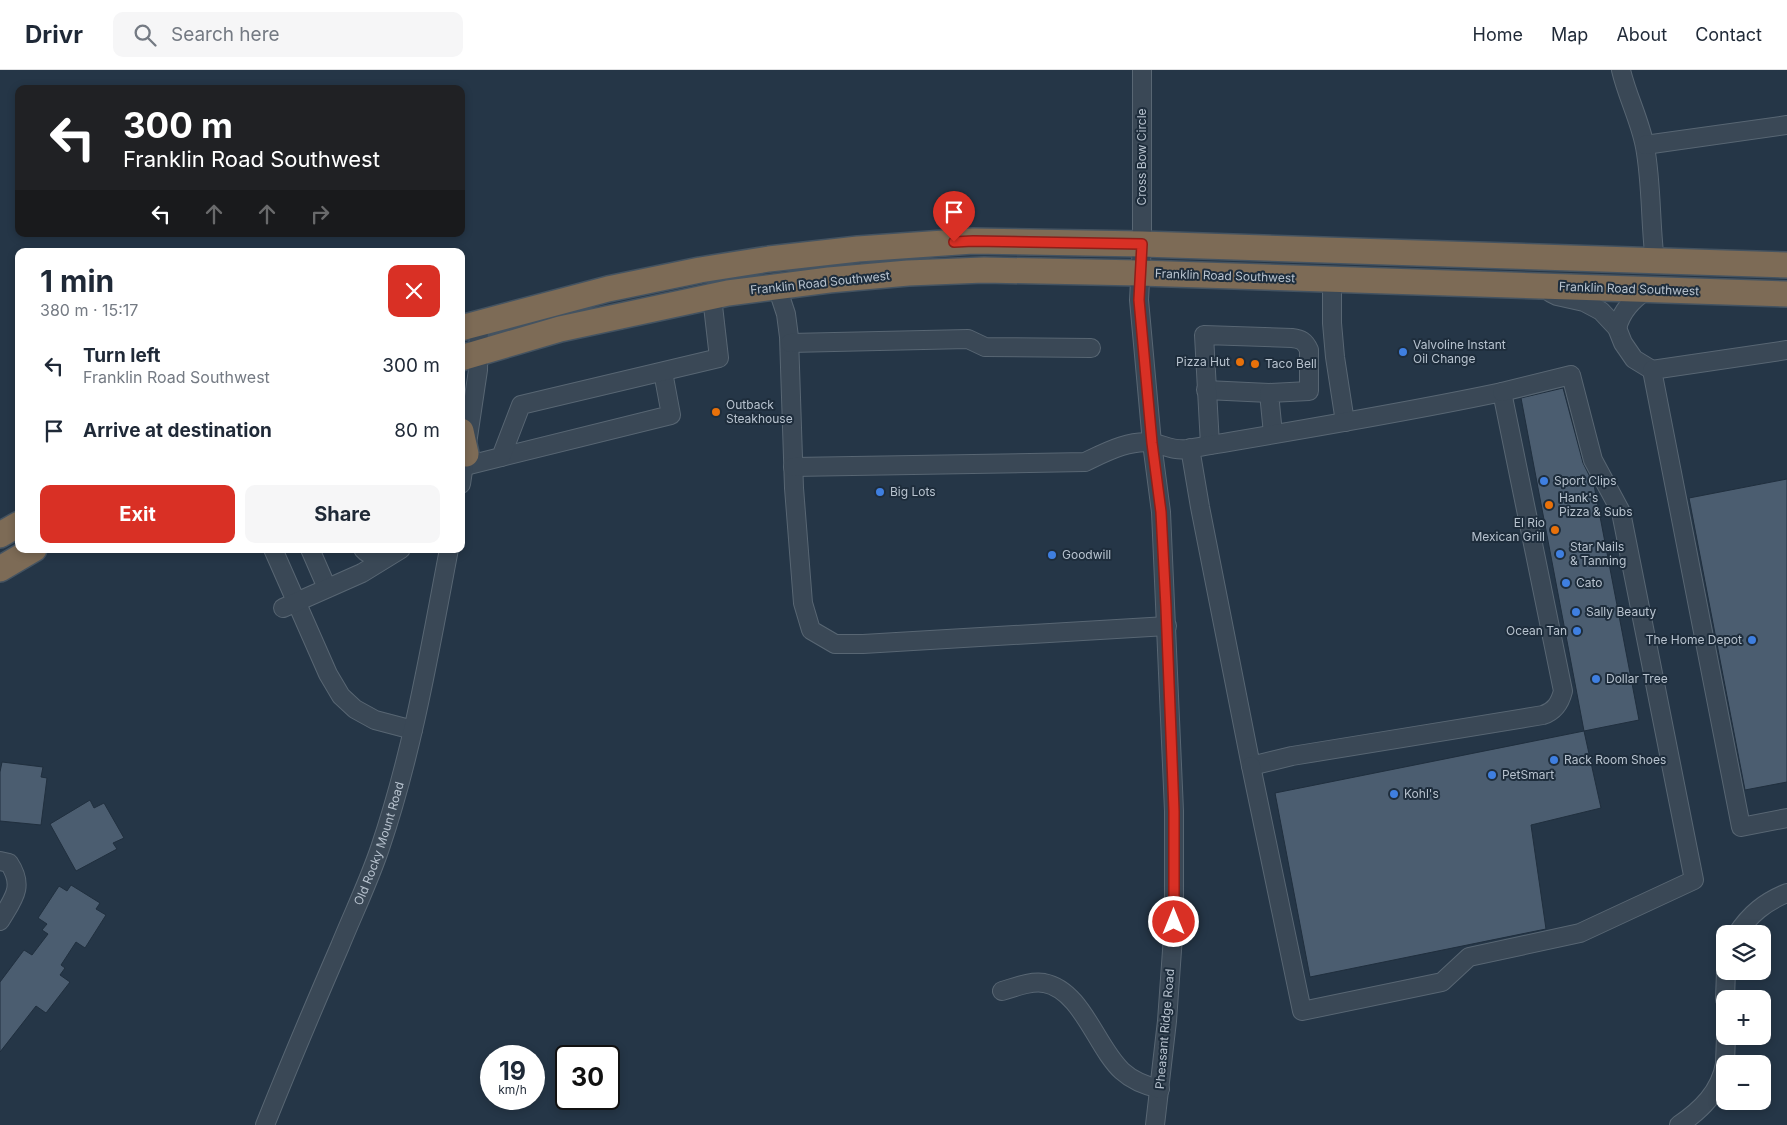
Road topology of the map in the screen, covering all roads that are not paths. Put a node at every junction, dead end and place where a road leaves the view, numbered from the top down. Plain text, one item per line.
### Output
1 (1142, 70) edge
2 (1621, 70) edge
3 (1787, 125) edge
4 (1645, 146) junction
5 (1142, 244) junction
6 (1655, 262) junction
7 (1787, 266) edge
8 (1140, 273) junction
9 (1332, 280) junction
10 (1538, 286) junction
11 (777, 287) junction
12 (1647, 289) junction
13 (1787, 294) edge
14 (712, 297) junction
15 (470, 325) edge
16 (1617, 328) junction
17 (790, 343) junction
18 (1091, 348) dead end
19 (1787, 350) edge
20 (470, 355) edge
21 (1652, 370) junction
22 (663, 372) junction
23 (1206, 390) junction
24 (1502, 392) junction
25 (1269, 393) junction
26 (1345, 422) junction
27 (465, 434) edge
28 (1273, 434) junction
29 (1152, 443) junction
30 (1210, 445) junction
31 (1190, 448) junction
32 (465, 450) edge
33 (501, 458) junction
34 (793, 467) junction
35 (15, 526) edge
36 (0, 534) edge
37 (27, 553) edge
38 (274, 553) edge
39 (312, 553) edge
40 (354, 553) edge
41 (394, 553) edge
42 (448, 553) edge
43 (0, 569) edge
44 (362, 573) junction
45 (327, 588) junction
46 (290, 605) junction
47 (1167, 626) junction
48 (413, 730) junction
49 (1251, 766) junction
50 (1787, 818) edge
51 (0, 861) edge
52 (1787, 893) edge
53 (0, 921) edge
54 (1743, 925) edge
55 (1002, 991) dead end
56 (1160, 1089) junction
57 (1716, 1090) edge
58 (265, 1125) edge
59 (1155, 1125) edge
60 (1679, 1125) edge

1 - 5 street, Cross Bow Circle
2 - 4 street
3 - 4 street
4 - 6 street
5 - 6 highway
5 - 8 street, Pheasant Ridge Road
5 - 15 highway
6 - 7 highway
8 - 9 highway, Franklin Road Southwest
8 - 11 highway, Franklin Road Southwest
8 - 29 street, Pheasant Ridge Road
9 - 10 highway, Franklin Road Southwest
9 - 26 street
10 - 12 highway, Franklin Road Southwest
10 - 16 street
11 - 14 highway, Franklin Road Southwest
11 - 17 street
12 - 13 highway, Franklin Road Southwest
12 - 16 street
14 - 20 highway, Franklin Road Southwest
14 - 22 street
15 - 20 street
16 - 21 street
17 - 18 street
17 - 34 street
19 - 21 street
20 - 27 street
21 - 50 street
22 - 33 street
22 - 33 street
23 - 25 street
23 - 25 street
23 - 30 street
24 - 26 street
24 - 49 street
24 - 49 street
25 - 28 street
26 - 28 street
28 - 30 street
29 - 31 street
29 - 34 street
29 - 47 street, Pheasant Ridge Road
30 - 31 street
31 - 49 street
32 - 33 street
34 - 47 street
35 - 36 highway
37 - 43 highway
38 - 46 street
39 - 45 street
40 - 44 street
41 - 44 street
42 - 48 street, Old Rocky Mount Road
44 - 45 street
45 - 46 street
46 - 48 street
47 - 56 street, Pheasant Ridge Road
48 - 58 street, Old Rocky Mount Road
51 - 53 street
52 - 54 street
55 - 56 street
56 - 59 street, Pheasant Ridge Road
57 - 60 street

